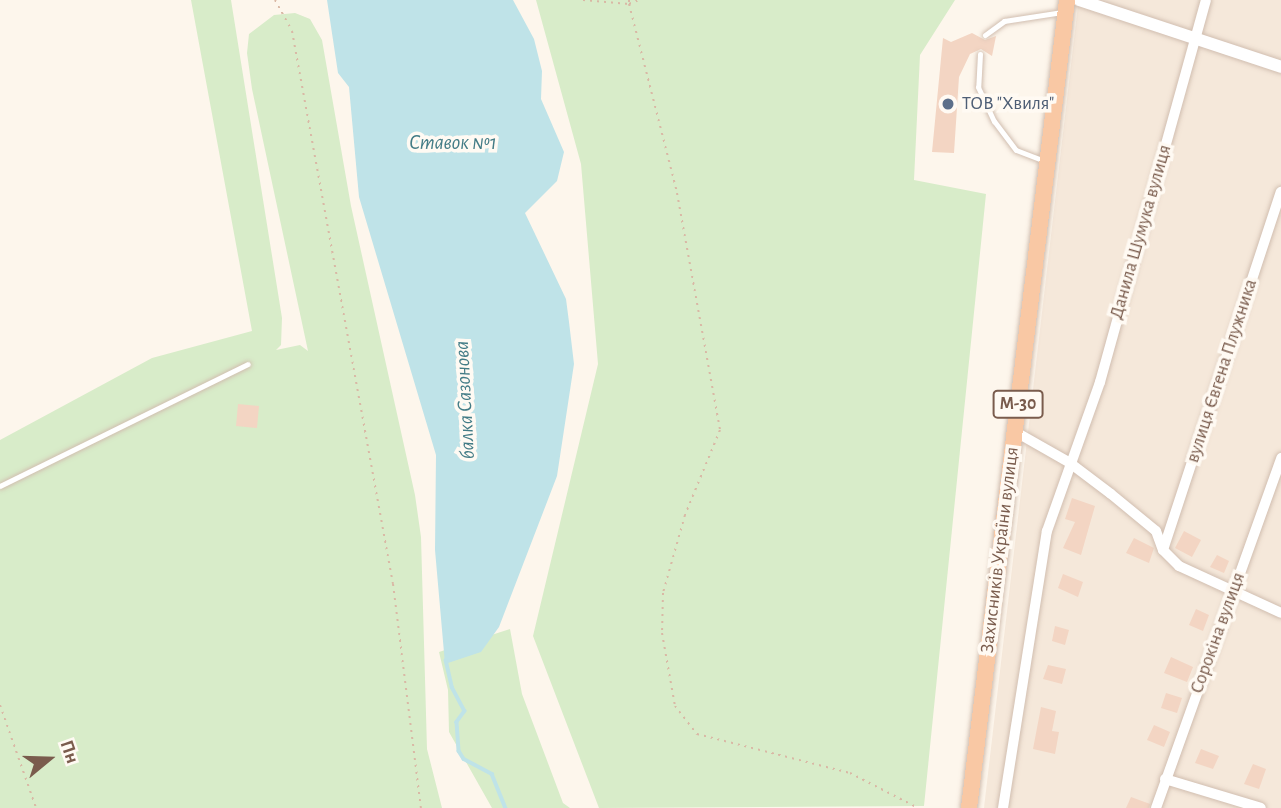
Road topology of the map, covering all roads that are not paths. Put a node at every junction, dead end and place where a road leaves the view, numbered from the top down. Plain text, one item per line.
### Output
1 (1079, 0) edge
2 (1206, 0) edge
3 (1066, 6) edge
4 (985, 35) dead end
5 (1197, 39) junction
6 (980, 54) dead end
7 (1281, 67) edge
8 (1047, 161) junction
9 (1281, 192) edge
10 (248, 364) dead end
11 (1014, 431) junction
12 (1281, 458) edge
13 (1070, 463) junction
14 (0, 486) edge
15 (1163, 550) junction
16 (1233, 592) junction
17 (1281, 612) edge
18 (1166, 779) junction
19 (969, 808) edge
20 (1003, 808) edge
21 (1156, 808) edge
22 (1261, 808) edge

1 - 5 street
2 - 5 street, Данила Шумука вулиця
3 - 4 lane
3 - 8 highway, Захисників України вулиця / М-30
5 - 7 street
5 - 13 street, Данила Шумука вулиця
6 - 8 lane
8 - 11 highway, Захисників України вулиця / М-30
9 - 15 street, вулиця Євгена Плужника
10 - 14 lane
11 - 13 street
11 - 19 highway, Захисників України вулиця / М-30
12 - 16 street, Сорокіна вулиця
13 - 15 street
13 - 20 street, Данила Шумука вулиця
15 - 16 street
16 - 17 street
16 - 18 street, Сорокіна вулиця
18 - 21 street, Сорокіна вулиця
18 - 22 street

